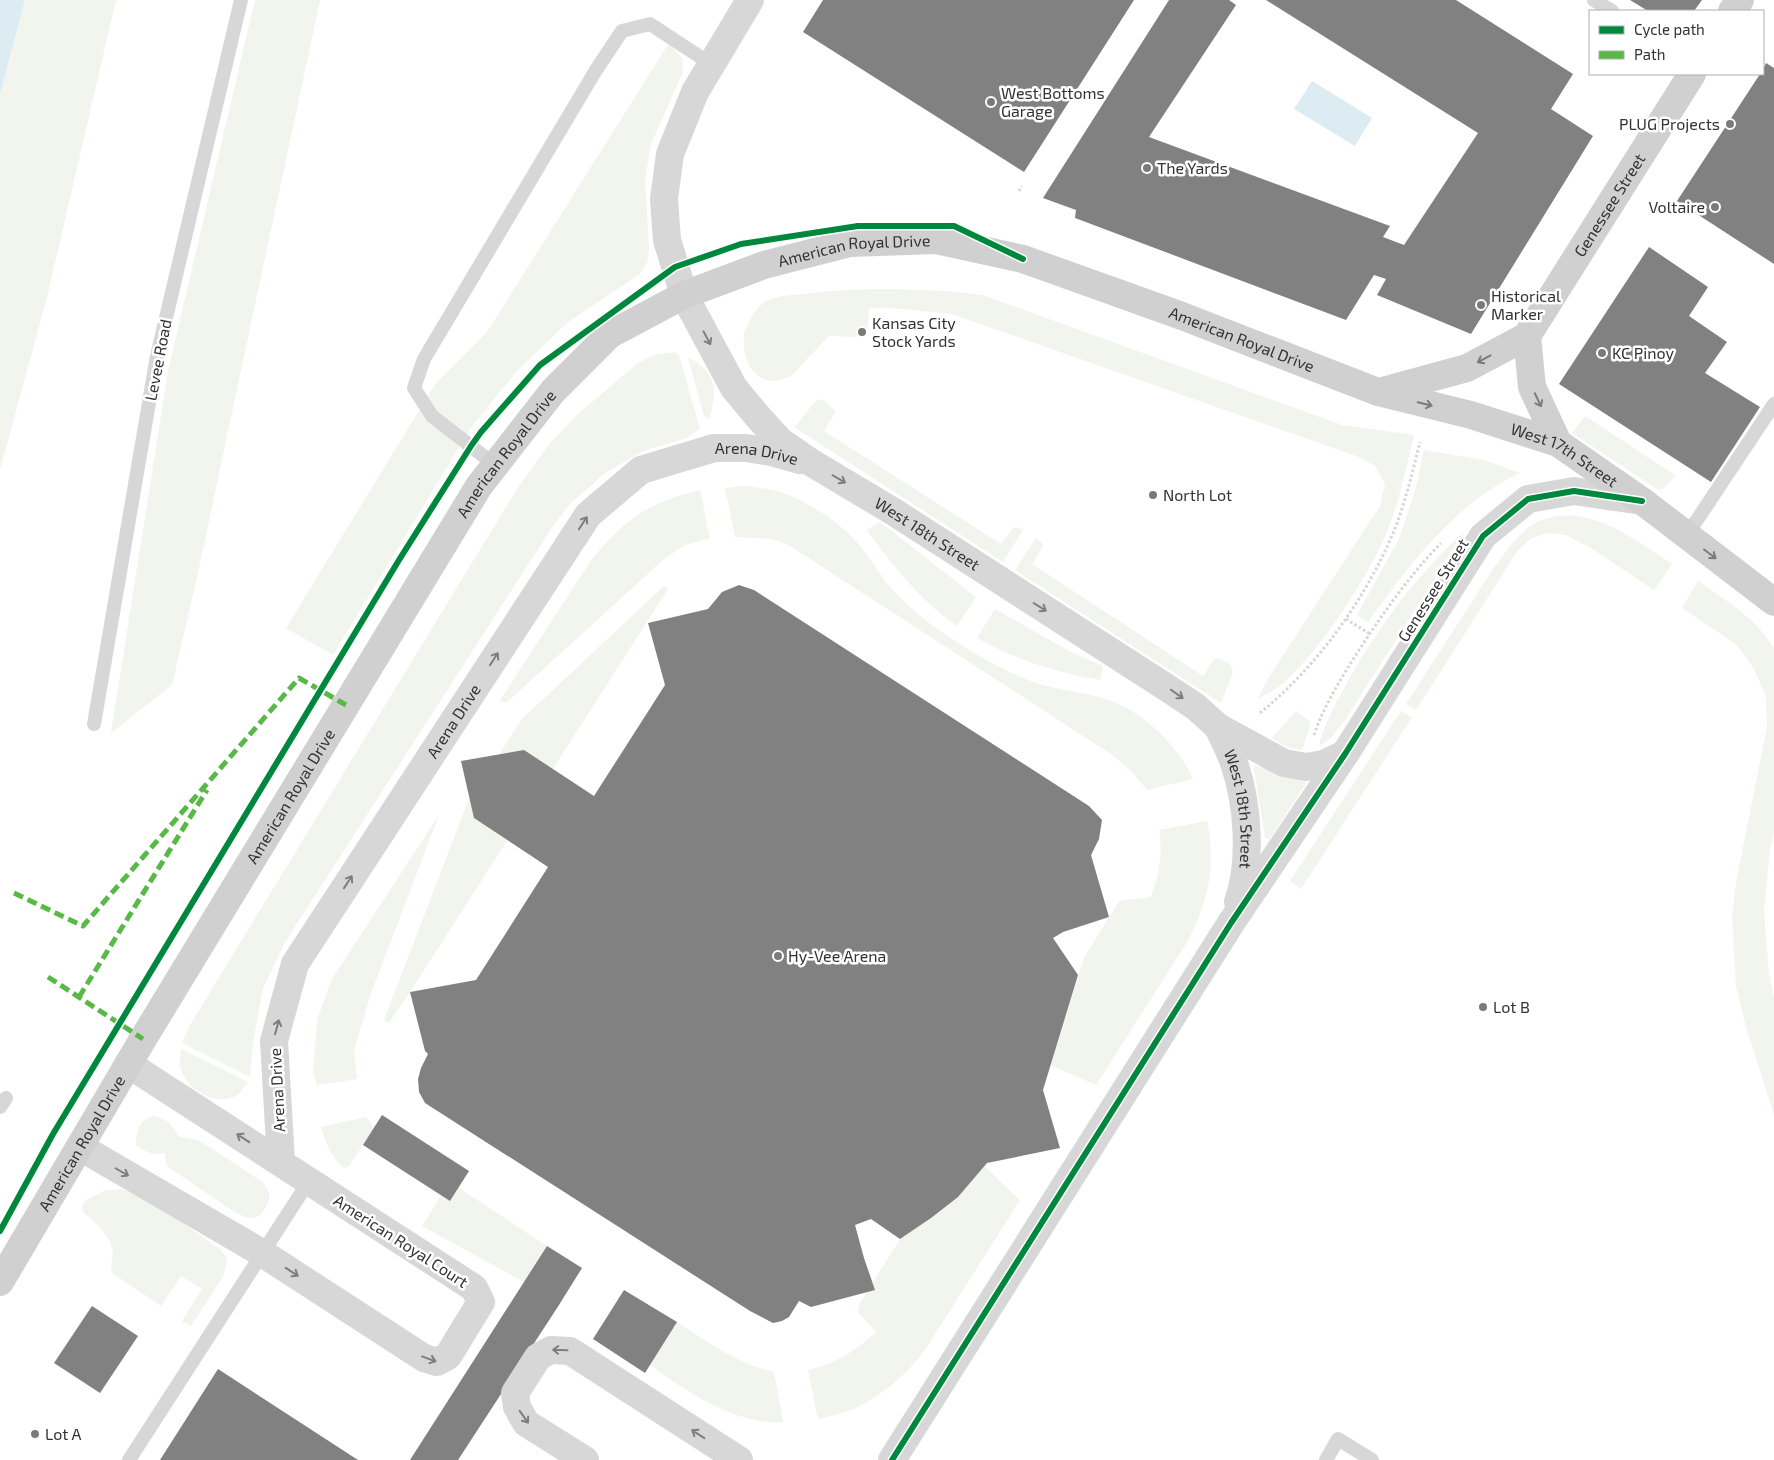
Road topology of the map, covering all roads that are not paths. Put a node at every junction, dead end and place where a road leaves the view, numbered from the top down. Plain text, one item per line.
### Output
1 (241, 0) edge
2 (750, 0) edge
3 (1594, 0) edge
4 (1610, 10) edge
5 (711, 64) junction
6 (1691, 75) edge
7 (684, 295) junction
8 (1527, 336) junction
9 (1378, 392) junction
10 (1774, 404) edge
11 (1558, 443) junction
12 (812, 463) junction
13 (495, 465) junction
14 (1642, 501) junction
15 (1687, 536) junction
16 (1774, 602) edge
17 (94, 724) dead end
18 (1218, 727) junction
19 (1345, 754) junction
20 (1231, 923) junction
21 (128, 1064) junction
22 (80, 1147) junction
23 (281, 1162) junction
24 (309, 1181) junction
25 (262, 1253) junction
26 (0, 1282) edge
27 (1329, 1459) edge
28 (130, 1460) edge
29 (585, 1460) edge
30 (739, 1460) edge
31 (892, 1460) edge
32 (1372, 1460) edge

1 - 17 lane, Levee Road
2 - 5 street, West 18th Street
3 - 4 lane
5 - 7 street, West 18th Street
5 - 13 lane
6 - 8 main road, Genessee Street
7 - 9 main road, American Royal Drive
7 -> 12 street, West 18th Street
7 - 13 main road, American Royal Drive
8 -> 9 main road
8 -> 11 main road
9 -> 11 main road, West 17th Street
10 - 15 lane
11 - 14 main road, West 17th Street
12 -> 18 street, West 18th Street
23 -> 12 street, Arena Drive
13 - 21 main road, American Royal Drive
14 - 15 main road, West 17th Street
14 - 19 street, Genessee Street
15 -> 16 main road, West 17th Street
18 - 19 street, West 18th Street
18 - 20 street, West 18th Street
19 - 20 street, Genessee Street
20 - 31 street
21 - 22 main road, American Royal Drive
23 -> 21 street, American Royal Court
22 -> 25 street, American Royal Court
22 - 26 main road, American Royal Drive
23 - 24 street, American Royal Court
24 - 25 lane
25 -> 24 street, American Royal Court
25 - 28 lane
27 - 32 lane
30 -> 29 street

